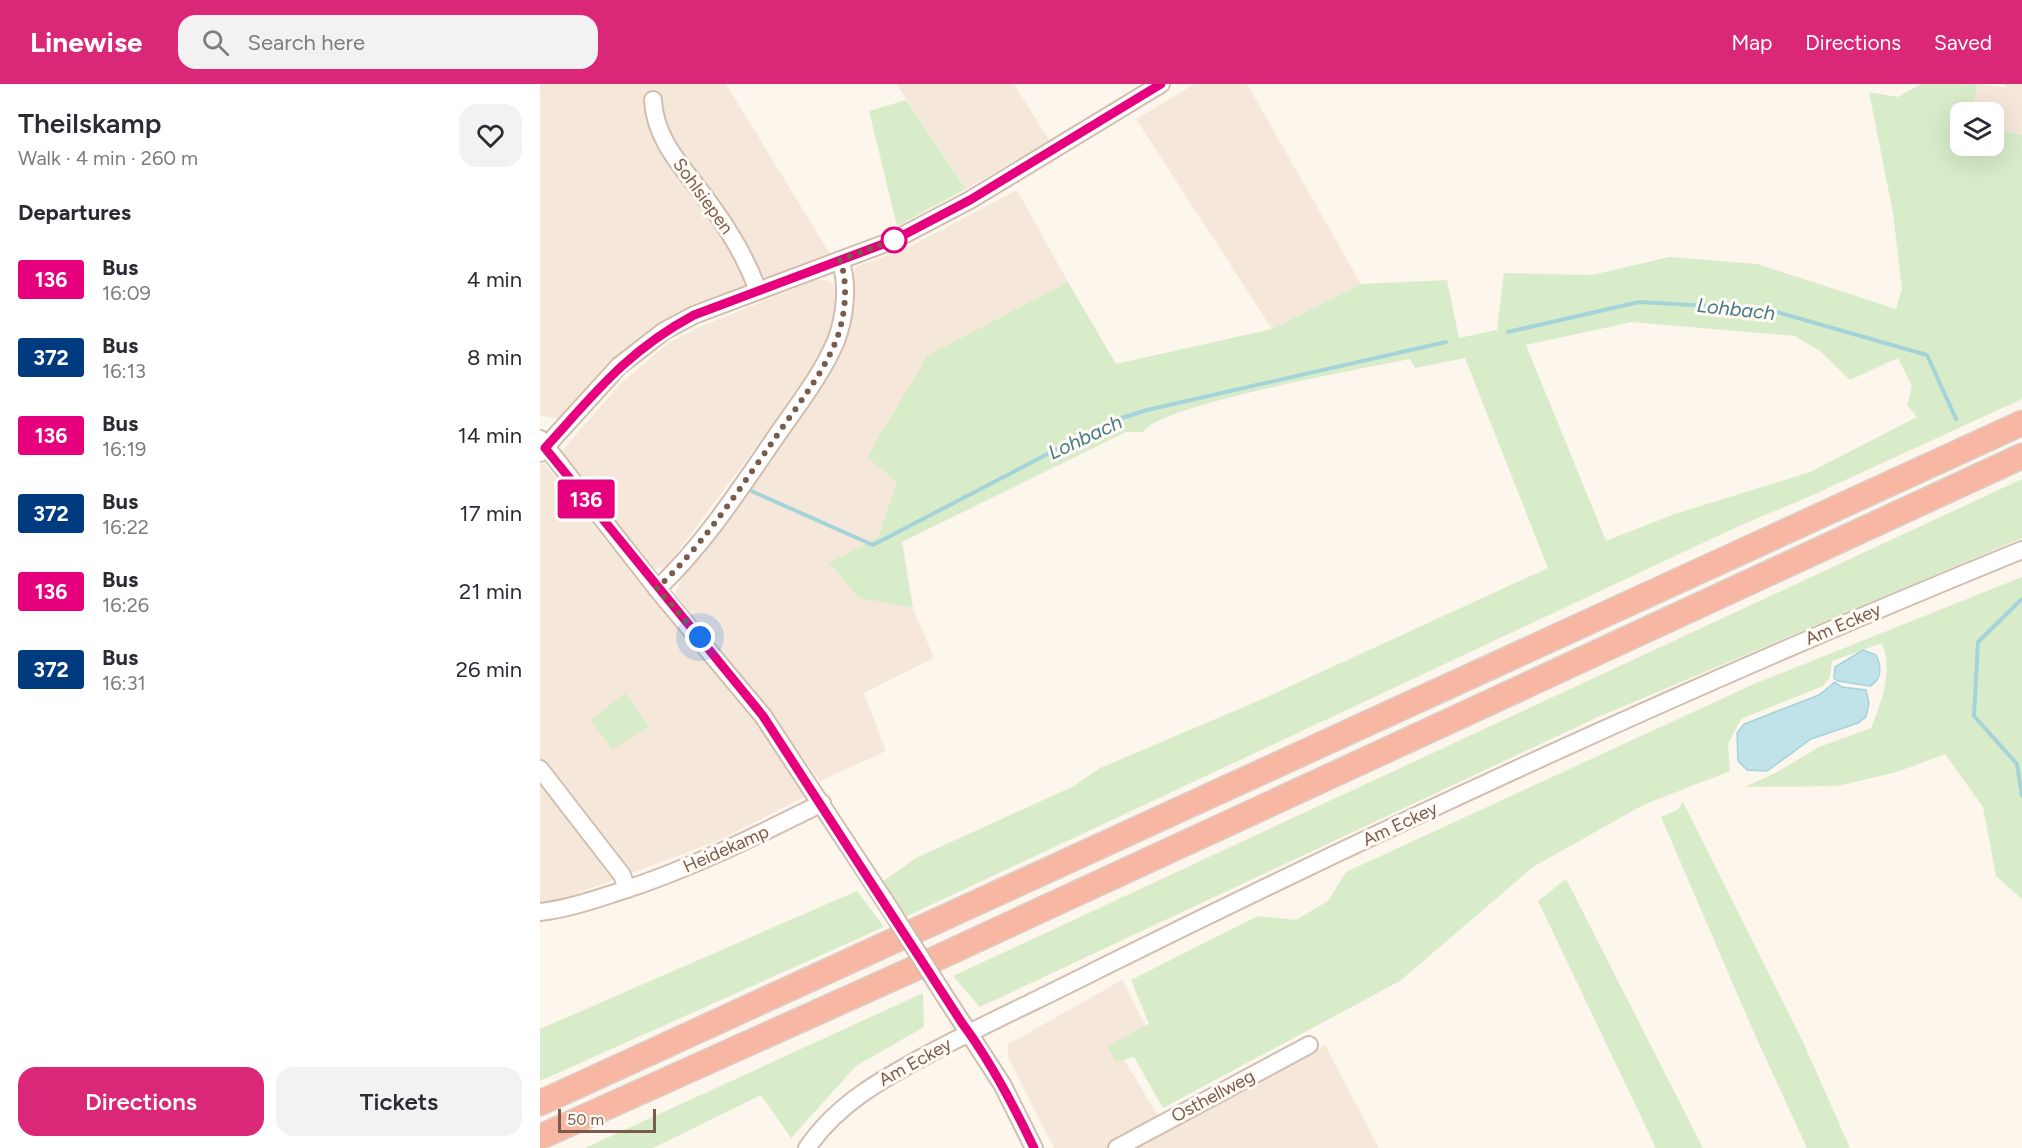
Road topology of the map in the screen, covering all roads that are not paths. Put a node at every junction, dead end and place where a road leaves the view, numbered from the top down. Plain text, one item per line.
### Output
1 (1161, 84) edge
2 (653, 100) dead end
3 (840, 260) junction
4 (758, 291) junction
5 (2022, 423) edge
6 (542, 446) edge
7 (2022, 456) edge
8 (2022, 550) edge
9 (657, 588) junction
10 (540, 769) edge
11 (822, 803) junction
12 (627, 889) junction
13 (540, 912) edge
14 (969, 1033) junction
15 (1309, 1045) dead end
16 (633, 1096) junction
17 (540, 1103) edge
18 (540, 1137) edge
19 (556, 1148) edge
20 (807, 1148) edge
21 (1034, 1148) edge
22 (1117, 1148) edge

1 - 3 street
2 - 4 street, Sohlsiepen
3 - 4 street
3 - 9 street
4 - 6 street
5 - 17 highway
6 - 9 street
7 - 16 highway
8 - 14 street, Am Eckey
9 - 11 street
10 - 12 street
11 - 12 street, Heidekamp
11 - 14 street, bridge
12 - 13 street, Heidekamp
14 - 20 street, Am Eckey
14 - 21 street
15 - 22 street, Osthellweg
16 - 18 highway
16 - 19 highway

